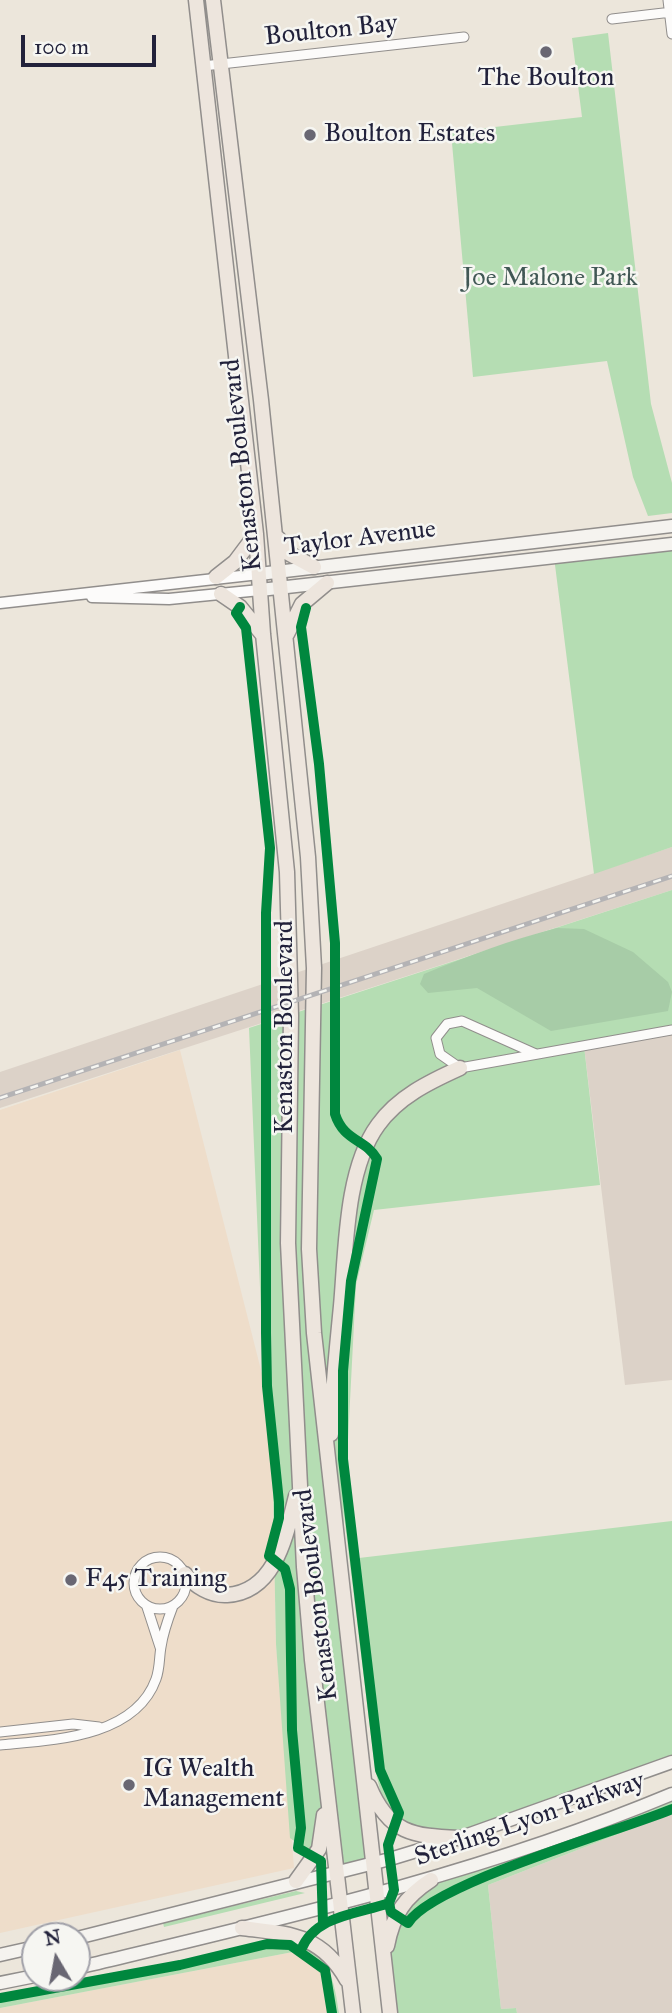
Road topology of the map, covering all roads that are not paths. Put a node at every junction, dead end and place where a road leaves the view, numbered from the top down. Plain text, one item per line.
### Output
1 (196, 0) edge
2 (214, 0) edge
3 (668, 0) edge
4 (671, 12) edge
5 (612, 19) dead end
6 (672, 34) edge
7 (464, 37) dead end
8 (221, 64) junction
9 (203, 66) junction
10 (672, 526) edge
11 (276, 533) junction
12 (256, 534) junction
13 (672, 544) edge
14 (314, 567) junction
15 (279, 572) junction
16 (259, 574) junction
17 (216, 577) junction
18 (327, 583) junction
19 (281, 588) junction
20 (260, 590) junction
21 (221, 594) junction
22 (52, 596) junction
23 (0, 603) edge
24 (263, 634) junction
25 (286, 635) junction
26 (672, 1030) edge
27 (536, 1054) junction
28 (460, 1068) junction
29 (300, 1481) junction
30 (330, 1494) junction
31 (185, 1574) junction
32 (173, 1605) junction
33 (147, 1607) junction
34 (160, 1649) junction
35 (101, 1728) junction
36 (0, 1732) edge
37 (0, 1745) edge
38 (672, 1762) edge
39 (364, 1774) junction
40 (328, 1793) junction
41 (672, 1794) edge
42 (459, 1838) junction
43 (374, 1864) junction
44 (336, 1873) junction
45 (296, 1881) junction
46 (431, 1881) junction
47 (377, 1894) junction
48 (340, 1904) junction
49 (242, 1928) junction
50 (91, 1934) edge
51 (21, 1950) edge
52 (0, 1955) edge
53 (384, 1957) junction
54 (91, 1965) edge
55 (21, 1979) edge
56 (0, 1983) edge
57 (349, 1983) junction
58 (353, 2013) edge
59 (390, 2013) edge

1 - 9 main road, Kenaston Boulevard
2 - 8 main road, Kenaston Boulevard
3 - 4 street
4 - 5 street
4 - 6 street
7 - 8 street, Boulton Bay
8 - 9 street, Boulton Bay
8 - 11 main road, Kenaston Boulevard
9 - 12 main road, Kenaston Boulevard
10 - 14 main road, Taylor Avenue
11 - 14 main road
11 - 15 main road, Kenaston Boulevard
12 - 16 main road, Kenaston Boulevard
12 - 17 main road
13 - 18 main road, Taylor Avenue
14 - 15 main road, Taylor Avenue
15 - 16 main road, Taylor Avenue
15 - 19 main road, Kenaston Boulevard
16 - 17 street, Taylor Avenue
16 - 20 main road, Kenaston Boulevard
17 - 22 street, Taylor Avenue
18 - 19 main road, Taylor Avenue
18 - 25 main road
19 - 20 main road, Taylor Avenue
19 - 25 main road, Kenaston Boulevard
20 - 21 street, Taylor Avenue
20 - 24 main road, Kenaston Boulevard
21 - 22 street, Taylor Avenue
21 - 24 main road
22 - 23 street, Taylor Avenue
24 - 29 main road, Kenaston Boulevard
25 - 30 main road, Kenaston Boulevard
26 - 27 street
27 - 28 street
27 - 28 street
28 - 30 main road
29 - 31 main road
29 - 40 main road, Kenaston Boulevard
30 - 39 main road, Kenaston Boulevard
31 - 32 street
31 - 33 street
32 - 33 street
32 - 34 street
33 - 34 street
34 - 35 street
35 - 36 street
35 - 37 street
38 - 42 main road, Sterling Lyon Parkway
39 - 42 main road
39 - 43 main road, Kenaston Boulevard
40 - 44 main road, Kenaston Boulevard
40 - 45 main road
41 - 46 main road, Sterling Lyon Parkway
42 - 43 main road, Sterling Lyon Parkway
43 - 44 main road, Sterling Lyon Parkway
43 - 47 main road, Kenaston Boulevard
44 - 45 main road, Sterling Lyon Parkway
44 - 48 main road, Kenaston Boulevard
45 - 50 main road, Sterling Lyon Parkway
46 - 47 main road, Sterling Lyon Parkway
46 - 53 main road
47 - 48 main road, Sterling Lyon Parkway
47 - 53 main road, Kenaston Boulevard
48 - 49 main road, Sterling Lyon Parkway
48 - 57 main road, Kenaston Boulevard
49 - 54 main road, Sterling Lyon Parkway
49 - 57 main road
51 - 52 main road
53 - 59 main road, Kenaston Boulevard
55 - 56 main road
57 - 58 main road, Kenaston Boulevard

